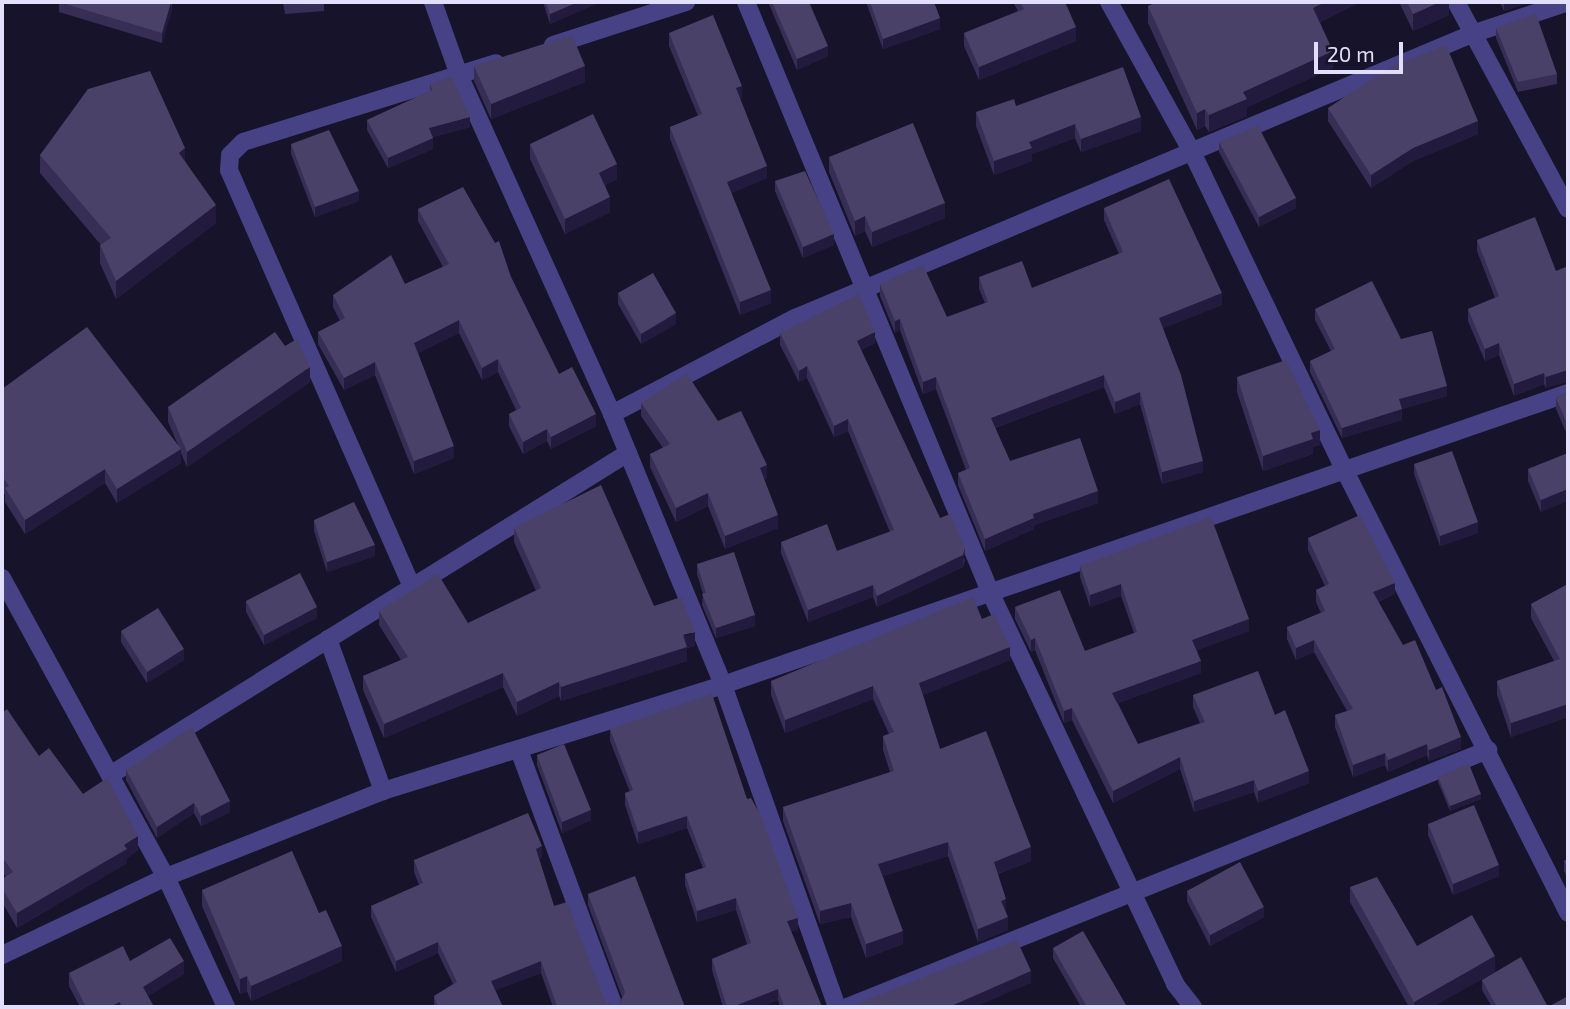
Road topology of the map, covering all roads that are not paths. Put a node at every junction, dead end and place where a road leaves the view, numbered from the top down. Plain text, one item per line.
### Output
1 (433, 2) edge
2 (686, 2) edge
3 (746, 2) edge
4 (1109, 2) edge
5 (1457, 2) edge
6 (1568, 2) edge
7 (1472, 34) junction
8 (535, 51) edge
9 (509, 59) edge
10 (459, 75) junction
11 (1192, 152) junction
12 (1568, 209) edge
13 (866, 288) junction
14 (1568, 393) edge
15 (612, 414) junction
16 (628, 453) junction
17 (1343, 469) junction
18 (2, 578) edge
19 (412, 587) junction
20 (991, 594) junction
21 (328, 639) junction
22 (723, 685) junction
23 (519, 750) junction
24 (1488, 750) junction
25 (110, 775) junction
26 (383, 790) junction
27 (166, 877) junction
28 (1131, 893) junction
29 (1568, 913) edge
30 (2, 956) edge
31 (226, 1007) edge
32 (614, 1007) edge
33 (837, 1007) edge
34 (848, 1007) edge
35 (1193, 1007) edge

1 - 10 street
2 - 8 street
3 - 13 street
4 - 11 street
5 - 7 street
6 - 7 street
7 - 11 street
7 - 12 street
9 - 10 street
10 - 15 street
10 - 19 street
11 - 13 street
11 - 17 street
13 - 15 street
13 - 20 street
14 - 17 street
15 - 16 street
16 - 19 street
16 - 22 street
17 - 20 street
17 - 24 street
18 - 25 street
19 - 21 street
20 - 22 street
20 - 28 street
21 - 25 street
21 - 26 street
22 - 23 street
22 - 33 street
23 - 26 street
23 - 32 street
24 - 28 street
24 - 29 street
25 - 27 street
26 - 27 street
27 - 30 street
27 - 31 street
28 - 34 street
28 - 35 street

